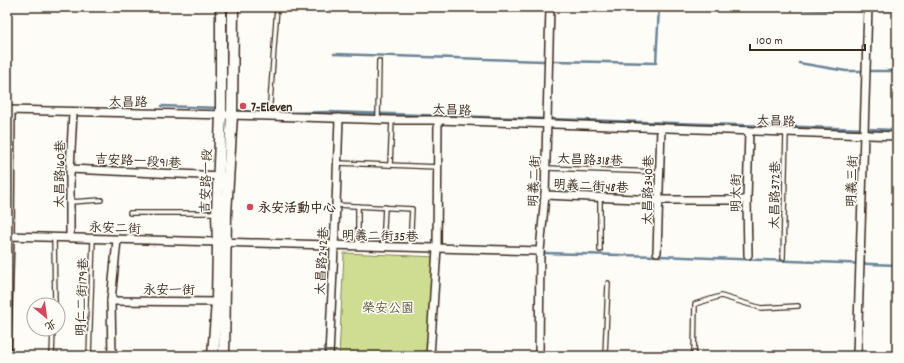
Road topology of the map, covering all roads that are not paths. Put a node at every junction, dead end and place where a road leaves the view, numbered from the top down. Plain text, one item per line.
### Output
1 (221, 7) edge
2 (233, 7) edge
3 (277, 7) edge
4 (550, 7) edge
5 (868, 7) edge
6 (380, 61) dead end
7 (9, 110) edge
8 (73, 112) junction
9 (221, 115) junction
10 (232, 115) junction
11 (269, 116) junction
12 (339, 118) junction
13 (378, 119) junction
14 (392, 120) junction
15 (438, 120) junction
16 (548, 124) junction
17 (661, 128) junction
18 (748, 131) junction
19 (786, 133) junction
20 (865, 135) junction
21 (897, 136) edge
22 (338, 163) junction
23 (390, 165) junction
24 (438, 167) junction
25 (546, 168) junction
26 (70, 169) junction
27 (659, 172) junction
28 (223, 176) junction
29 (545, 194) junction
30 (600, 197) junction
31 (101, 200) dead end
32 (659, 200) junction
33 (747, 200) junction
34 (70, 202) junction
35 (336, 205) junction
36 (358, 206) junction
37 (385, 207) junction
38 (130, 213) dead end
39 (222, 214) junction
40 (8, 236) edge
41 (54, 237) junction
42 (70, 238) junction
43 (93, 239) junction
44 (117, 240) junction
45 (221, 242) junction
46 (334, 246) junction
47 (358, 247) junction
48 (383, 248) junction
49 (410, 248) junction
50 (437, 248) junction
51 (600, 250) dead end
52 (540, 251) junction
53 (657, 252) dead end
54 (748, 255) dead end
55 (783, 258) dead end
56 (608, 283) dead end
57 (55, 297) edge
58 (111, 301) junction
59 (221, 302) junction
60 (798, 306) dead end
61 (53, 337) edge
62 (7, 347) edge
63 (52, 356) edge
64 (89, 356) edge
65 (112, 356) edge
66 (213, 356) edge
67 (224, 356) edge
68 (329, 356) edge
69 (430, 356) edge
70 (539, 356) edge
71 (605, 356) edge
72 (694, 356) edge
73 (857, 356) edge

1 - 9 street, 吉安路一段
2 - 10 street, 吉安路一段
3 - 11 lane
4 - 16 street, 明義二街
5 - 20 street, 明義三街
6 - 13 lane
7 - 8 street, 太昌路
7 - 40 street
8 - 9 street, 太昌路
8 - 26 street, 太昌路160巷
9 - 10 street, 太昌路
9 - 28 street, 吉安路一段
10 - 11 street, 太昌路
10 - 28 street, 吉安路一段
11 - 12 street, 太昌路
12 - 13 street, 太昌路
12 - 22 street, 太昌路242巷
13 - 14 street, 太昌路
14 - 15 street, 太昌路
14 - 23 lane
15 - 16 street, 太昌路
15 - 24 street
16 - 17 street, 太昌路
16 - 25 street, 明義二街
17 - 18 street, 太昌路
17 - 27 street, 太昌路340巷
18 - 19 street, 太昌路
18 - 33 street, 明太街
19 - 20 street, 太昌路
19 - 55 lane, 太昌路372巷
20 - 21 street, 太昌路
20 - 73 street, 明義三街
22 - 23 lane
22 - 35 street, 太昌路242巷
23 - 24 lane
24 - 50 street
25 - 27 lane, 太昌路318巷
25 - 29 street, 明義二街
26 - 28 street, 吉安路一段91巷
26 - 34 street, 太昌路160巷
27 - 32 street, 太昌路340巷
28 - 39 street, 吉安路一段
29 - 30 street, 明義二街48巷
29 - 52 street, 明義二街
30 - 32 street, 明義二街48巷
30 - 51 lane
31 - 34 lane
32 - 33 street, 明義二街48巷
32 - 53 street, 太昌路340巷
33 - 54 street, 明太街
34 - 42 street, 太昌路160巷
35 - 36 lane
35 - 46 street, 太昌路242巷
36 - 37 lane
36 - 47 lane
37 - 48 lane
37 - 49 lane
38 - 39 lane
39 - 45 street, 吉安路一段
40 - 41 street, 永安二街
40 - 62 street
41 - 42 street, 永安二街
41 - 57 lane
42 - 43 street, 永安二街
43 - 44 street, 永安二街
43 - 64 lane, 明仁二街179巷
44 - 45 street, 永安二街
44 - 58 street
45 - 46 street, 明義二街35巷
45 - 59 street, 吉安路一段
46 - 47 street, 明義二街35巷
46 - 68 street, 太昌路242巷
47 - 48 street, 明義二街35巷
48 - 49 street, 明義二街35巷
49 - 50 street, 明義二街35巷
50 - 52 street, 明義二街35巷
50 - 69 street
52 - 70 street, 明義二街
56 - 71 lane
58 - 59 street, 永安一街
58 - 65 street
59 - 66 street, 吉安路一段
59 - 67 street, 吉安路一段
60 - 72 lane
61 - 63 lane

